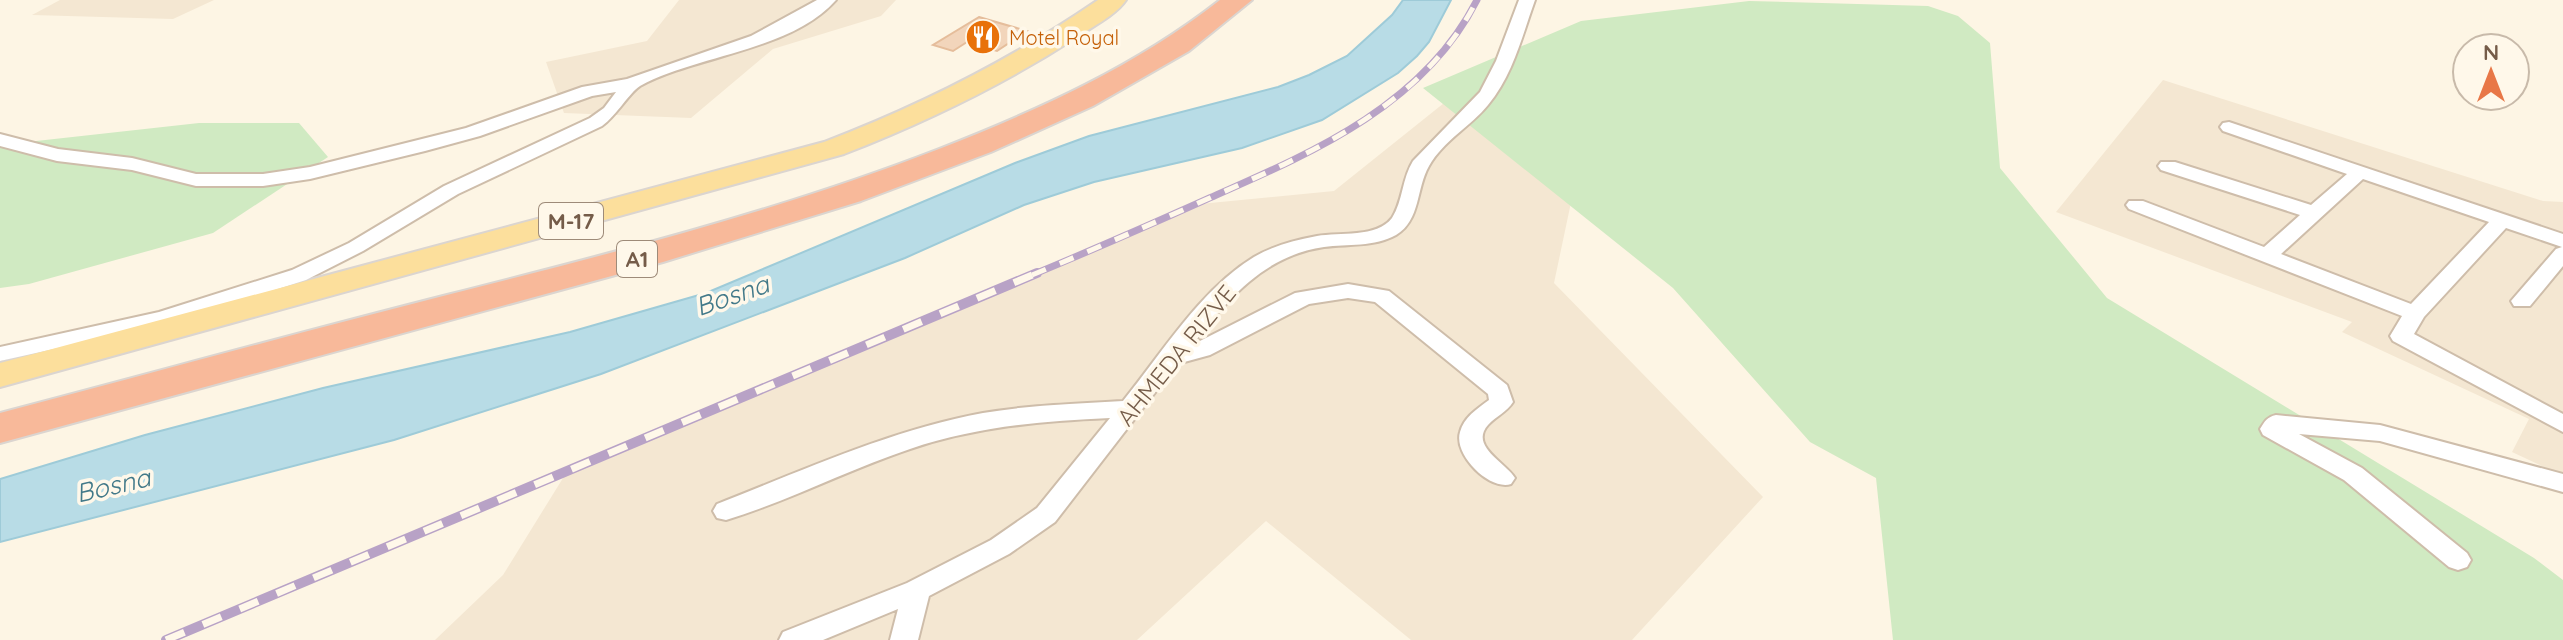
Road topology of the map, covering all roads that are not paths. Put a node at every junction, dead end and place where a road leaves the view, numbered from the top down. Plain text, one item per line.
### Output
1 (828, 0) edge
2 (1114, 0) edge
3 (1200, 0) edge
4 (1238, 0) edge
5 (1527, 0) edge
6 (631, 84) junction
7 (2229, 127) dead end
8 (0, 140) edge
9 (2168, 166) dead end
10 (2360, 172) junction
11 (2136, 205) dead end
12 (2315, 213) junction
13 (2502, 220) junction
14 (2563, 241) edge
15 (2563, 253) edge
16 (2267, 255) junction
17 (2522, 301) dead end
18 (2415, 313) junction
19 (85, 342) junction
20 (0, 354) edge
21 (1170, 359) junction
22 (0, 375) edge
23 (0, 403) edge
24 (1131, 409) junction
25 (2563, 424) edge
26 (0, 428) edge
27 (1502, 478) dead end
28 (2563, 483) edge
29 (726, 511) dead end
30 (2458, 560) dead end
31 (917, 590) junction
32 (797, 639) edge
33 (904, 640) edge

1 - 6 street
2 - 19 main road, M-17
3 - 23 highway, A1
4 - 26 highway, A1
5 - 21 street, AHMEDA RIZVE
6 - 8 street
6 - 19 street
7 - 10 street
9 - 12 street
10 - 12 street
10 - 13 street
11 - 16 street
12 - 16 street
13 - 14 street
13 - 18 street
15 - 17 street
16 - 18 street
18 - 25 street
19 - 20 street
19 - 22 main road, M-17
21 - 24 street, AHMEDA RIZVE
21 - 27 street
24 - 29 street
24 - 31 street, AHMEDA RIZVE
28 - 30 street
31 - 32 street, AHMEDA RIZVE
31 - 33 street

